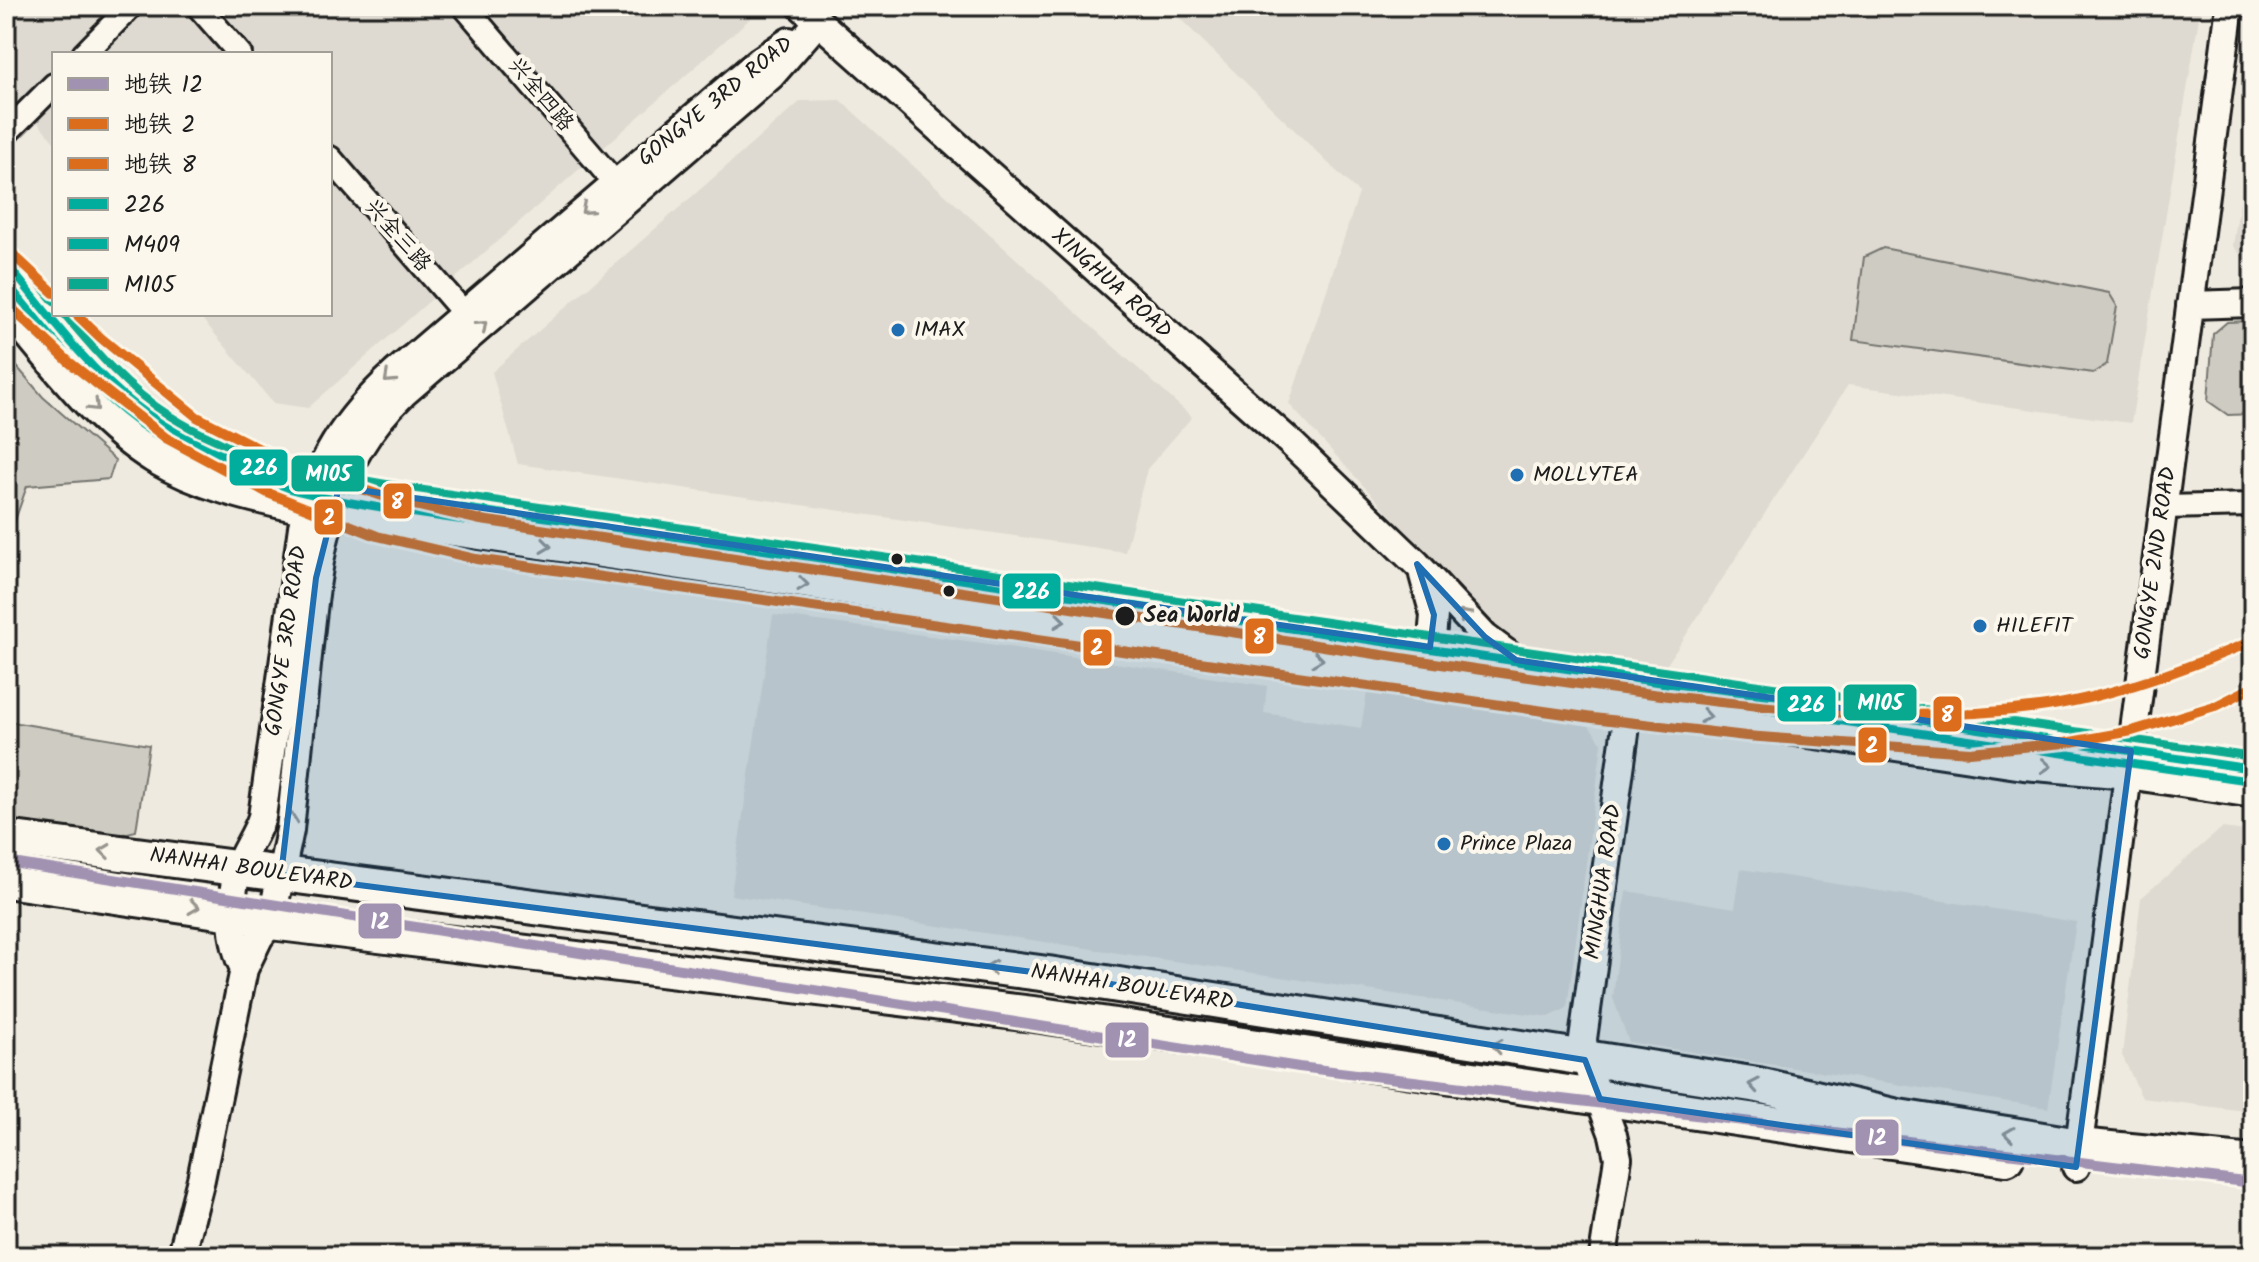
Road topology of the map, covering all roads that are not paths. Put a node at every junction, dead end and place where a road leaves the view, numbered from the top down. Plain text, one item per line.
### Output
1 (131, 6) edge
2 (198, 6) edge
3 (464, 6) edge
4 (2230, 6) edge
5 (810, 14) edge
6 (86, 52) edge
7 (238, 52) edge
8 (52, 87) edge
9 (9, 125) edge
10 (332, 160) edge
11 (616, 184) junction
12 (6, 263) edge
13 (2253, 303) edge
14 (2190, 305) junction
15 (6, 306) edge
16 (464, 313) junction
17 (52, 316) edge
18 (52, 316) edge
19 (323, 498) junction
20 (2253, 505) edge
21 (2164, 507) junction
22 (1417, 564) junction
23 (1422, 646) junction
24 (1516, 660) junction
25 (1629, 704) junction
26 (2130, 762) junction
27 (2253, 769) edge
28 (2253, 792) edge
29 (6, 838) edge
30 (238, 867) junction
31 (281, 875) junction
32 (6, 880) edge
33 (232, 913) junction
34 (271, 922) junction
35 (244, 969) junction
36 (1585, 1060) junction
37 (1600, 1099) junction
38 (2077, 1156) junction
39 (2253, 1163) edge
40 (2253, 1186) edge
41 (187, 1256) edge
42 (1603, 1256) edge

1 - 6 street
2 - 7 street
3 - 11 street, 兴全四路
4 - 14 street, GONGYE 2ND ROAD
5 - 11 street, GONGYE 3RD ROAD
19 -> 5 street, GONGYE 3RD ROAD
5 - 22 street, XINGHUA ROAD
8 - 9 street
10 - 16 street, 兴全三路
11 -> 16 street, GONGYE 3RD ROAD
12 - 18 main road
13 - 14 street
14 - 21 street, GONGYE 2ND ROAD
15 -> 19 main road
16 -> 19 street, GONGYE 3RD ROAD
17 - 19 main road
19 - 23 main road
19 -> 25 main road
19 - 30 street, GONGYE 3RD ROAD
31 -> 19 street, GONGYE 3RD ROAD
20 - 21 street
21 - 26 street, GONGYE 2ND ROAD
22 - 23 street, XINGHUA ROAD
24 -> 22 street, XINGHUA ROAD
23 - 24 main road
24 - 26 main road
25 -> 26 main road
25 - 36 street, MINGHUA ROAD
26 - 27 main road
26 - 28 main road
26 - 38 street, GONGYE 2ND ROAD
30 -> 29 main road, NANHAI BOULEVARD
30 - 31 main road, NANHAI BOULEVARD
30 - 33 street, GONGYE 3RD ROAD
31 - 34 street, GONGYE 3RD ROAD
36 -> 31 main road, NANHAI BOULEVARD
32 -> 33 main road, NANHAI BOULEVARD
33 - 34 main road, NANHAI BOULEVARD
33 - 35 street, GONGYE 3RD ROAD
34 - 35 street, GONGYE 3RD ROAD
34 - 37 main road, NANHAI BOULEVARD
35 - 41 street, GONGYE 3RD ROAD
36 - 37 street
38 -> 36 main road, NANHAI BOULEVARD
37 - 38 main road, NANHAI BOULEVARD
37 - 42 street
38 - 39 main road, NANHAI BOULEVARD
38 - 40 main road, NANHAI BOULEVARD

